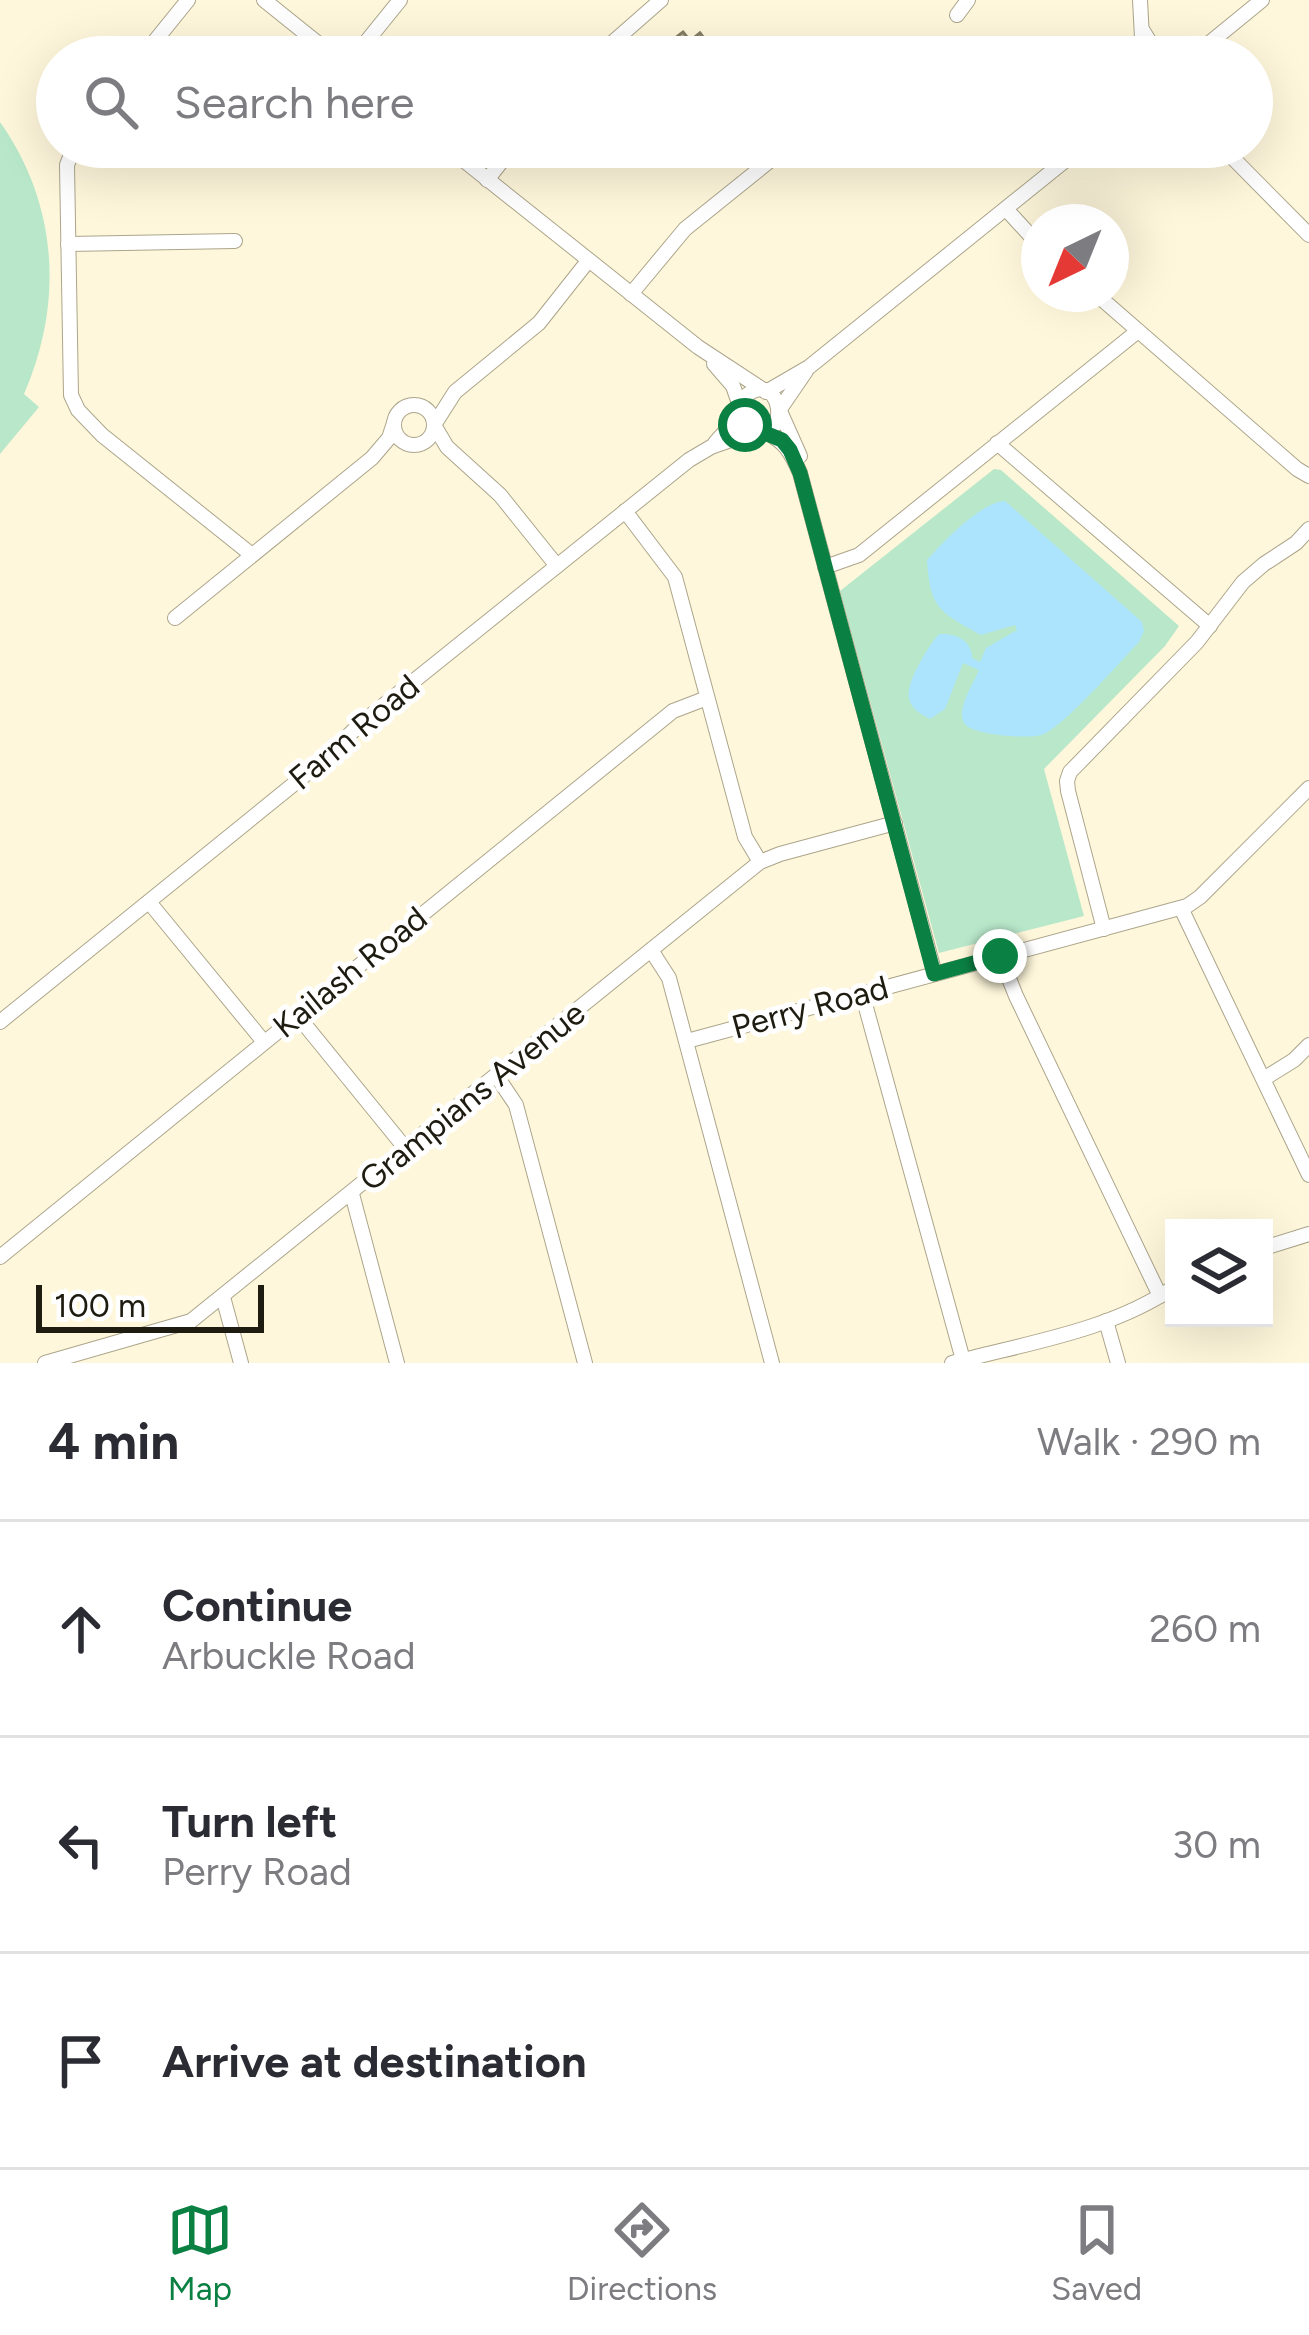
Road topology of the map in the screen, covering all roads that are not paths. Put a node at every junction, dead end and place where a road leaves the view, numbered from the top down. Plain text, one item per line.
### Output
1 (188, 0) edge
2 (264, 0) edge
3 (400, 0) edge
4 (661, 0) edge
5 (968, 0) edge
6 (1140, 0) edge
7 (1262, 0) edge
8 (957, 15) dead end
9 (1141, 26) junction
10 (159, 36) edge
11 (309, 36) edge
12 (371, 36) edge
13 (620, 36) edge
14 (1142, 36) edge
15 (1147, 36) edge
16 (1220, 36) edge
17 (68, 168) edge
18 (473, 168) edge
19 (497, 168) edge
20 (761, 168) edge
21 (1056, 168) edge
22 (1243, 168) edge
23 (488, 180) junction
24 (1006, 209) junction
25 (1021, 225) edge
26 (1309, 235) edge
27 (235, 242) dead end
28 (68, 244) junction
29 (588, 261) junction
30 (632, 295) junction
31 (1116, 312) edge
32 (1138, 331) junction
33 (698, 347) junction
34 (808, 367) junction
35 (765, 391) junction
36 (455, 392) junction
37 (416, 405) junction
38 (740, 409) junction
39 (780, 410) junction
40 (394, 423) junction
41 (434, 425) junction
42 (760, 431) junction
43 (998, 442) junction
44 (414, 445) junction
45 (711, 447) junction
46 (372, 458) junction
47 (460, 460) junction
48 (1303, 472) edge
49 (800, 473) junction
50 (1309, 486) edge
51 (625, 512) junction
52 (1309, 529) edge
53 (1302, 541) edge
54 (252, 555) junction
55 (557, 566) junction
56 (826, 567) junction
57 (175, 617) dead end
58 (1210, 626) junction
59 (707, 698) junction
60 (1309, 788) edge
61 (895, 823) junction
62 (760, 862) junction
63 (148, 902) junction
64 (1180, 908) junction
65 (1104, 928) junction
66 (651, 950) junction
67 (1000, 956) junction
68 (934, 974) junction
69 (862, 993) junction
70 (297, 1015) junction
71 (0, 1022) edge
72 (687, 1041) junction
73 (264, 1042) junction
74 (1309, 1045) edge
75 (496, 1076) junction
76 (1264, 1078) junction
77 (406, 1149) junction
78 (1309, 1175) edge
79 (352, 1194) junction
80 (1309, 1234) edge
81 (1273, 1245) edge
82 (0, 1257) edge
83 (1165, 1287) edge
84 (1165, 1292) edge
85 (223, 1297) junction
86 (1106, 1321) junction
87 (957, 1361) edge
88 (45, 1363) edge
89 (242, 1363) edge
90 (397, 1363) edge
91 (585, 1363) edge
92 (772, 1363) edge
93 (1118, 1363) edge

1 - 10 street
2 - 11 street
3 - 12 street
4 - 13 street
5 - 8 street
6 - 9 street
7 - 16 street
9 - 14 street
9 - 15 street
17 - 28 street
18 - 23 street
19 - 23 street
20 - 30 street
21 - 24 street
22 - 26 street
23 - 29 street
24 - 25 street
24 - 34 street
27 - 28 street
28 - 54 street
29 - 30 street
29 - 36 street
30 - 33 street
31 - 32 street
32 - 43 street
32 - 48 street
33 - 35 street
33 - 38 street
34 - 35 street
34 - 39 street
35 - 38 street
35 - 39 street
36 - 37 street
36 - 41 street
37 - 40 street
37 - 41 street
38 - 42 street
38 - 45 street, Farm Road
39 - 42 street
39 - 49 street
40 - 44 street
40 - 46 street
41 - 44 street
41 - 47 street
42 - 45 street, Farm Road
42 - 49 street
43 - 56 street
43 - 58 street
44 - 46 street
44 - 47 street
45 - 51 street, Farm Road
46 - 54 street
47 - 55 street
48 - 50 street
49 - 56 street
51 - 55 street, Farm Road
51 - 59 street
52 - 53 street
53 - 58 street
54 - 57 street
55 - 63 street, Farm Road
56 - 61 street
58 - 65 street
59 - 62 street
59 - 70 street, Kailash Road
60 - 64 street, Perry Road
61 - 62 street, Grampians Avenue
61 - 68 street
62 - 66 street, Grampians Avenue
63 - 71 street, Farm Road
63 - 73 street
64 - 65 street, Perry Road
64 - 76 street
65 - 67 street, Perry Road
66 - 72 street
66 - 75 street, Grampians Avenue
67 - 68 street, Perry Road
67 - 83 street
68 - 69 street, Perry Road
69 - 72 street, Perry Road
69 - 87 street
70 - 73 street, Kailash Road
70 - 77 street
72 - 92 street
73 - 82 street, Kailash Road
74 - 76 street
75 - 77 street, Grampians Avenue
75 - 91 street
76 - 78 street
77 - 79 street, Grampians Avenue
79 - 85 street, Grampians Avenue
79 - 90 street
80 - 81 street
84 - 86 street
85 - 88 street, Grampians Avenue
85 - 89 street
86 - 87 street
86 - 93 street

